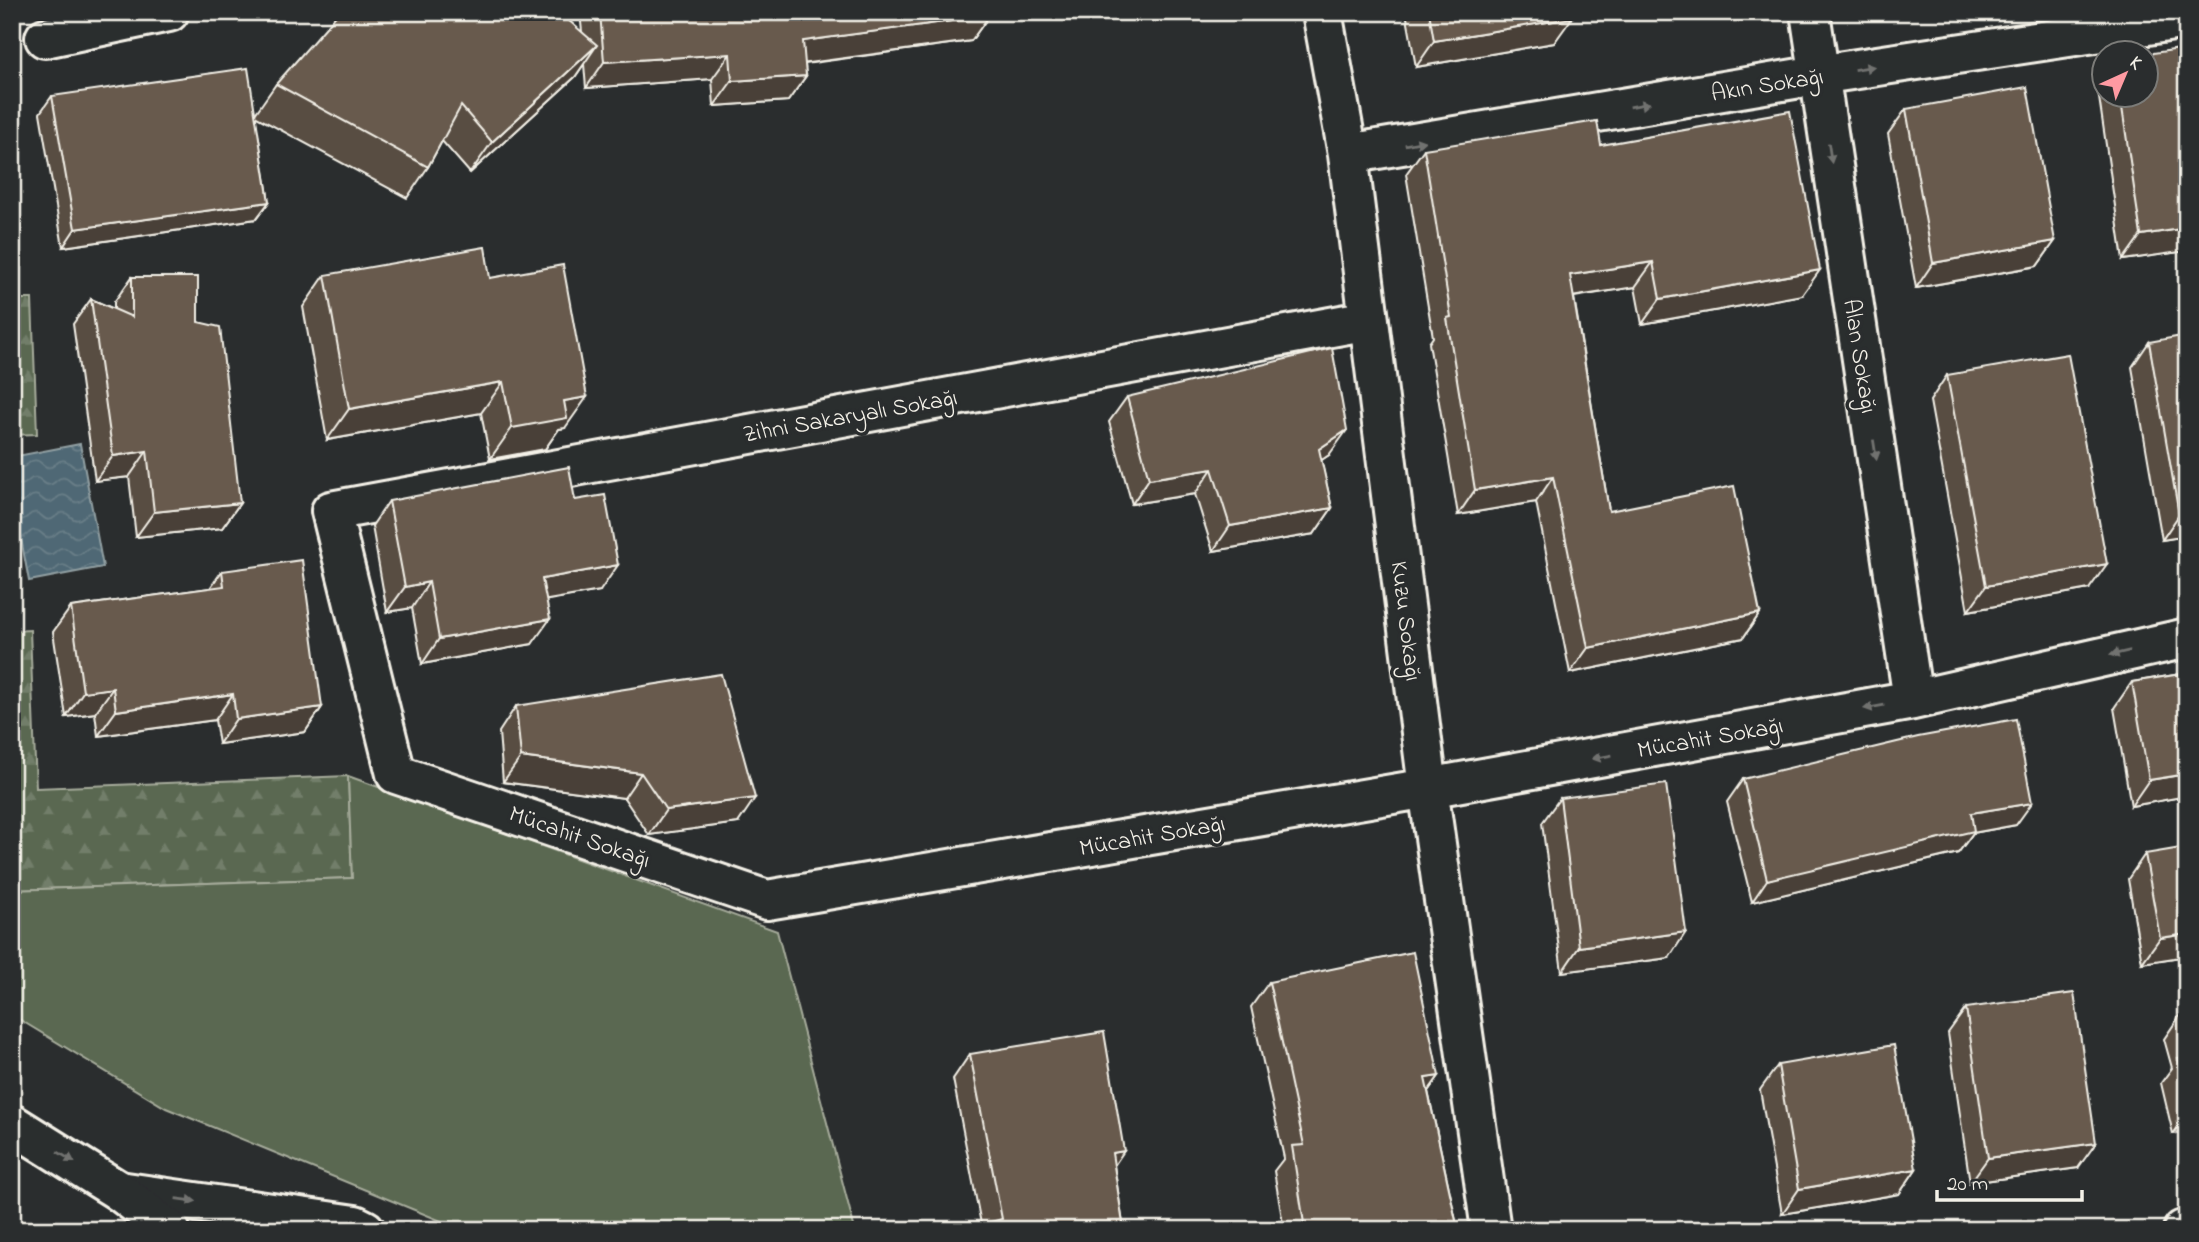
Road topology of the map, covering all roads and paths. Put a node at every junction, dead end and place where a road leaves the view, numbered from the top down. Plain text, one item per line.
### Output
1 (169, 12) edge
2 (1322, 12) edge
3 (1810, 12) edge
4 (2187, 19) edge
5 (45, 38) dead end
6 (1818, 75) junction
7 (1348, 154) junction
8 (1369, 320) junction
9 (331, 510) joint
10 (2187, 638) edge
11 (1913, 700) junction
12 (1428, 788) junction
13 (12, 1124) edge
14 (119, 1191) junction
15 (170, 1230) edge
16 (365, 1230) edge
17 (1490, 1230) edge

1 - 5 street
2 - 7 street, Kuzu Sokağı
3 - 6 street, Alan Sokağı
6 -> 4 street, Akın Sokağı
7 -> 6 street, Akın Sokağı
6 -> 11 street, Alan Sokağı
7 - 8 street, Kuzu Sokağı
8 - 9 street, Zihni Sakaryalı Sokağı
8 - 12 street, Kuzu Sokağı
9 - 12 street, Mücahit Sokağı
10 -> 11 street, Mücahit Sokağı
11 -> 12 street, Mücahit Sokağı
12 - 17 street, Kuzu Sokağı
13 -> 14 street
14 - 15 street
14 -> 16 street

